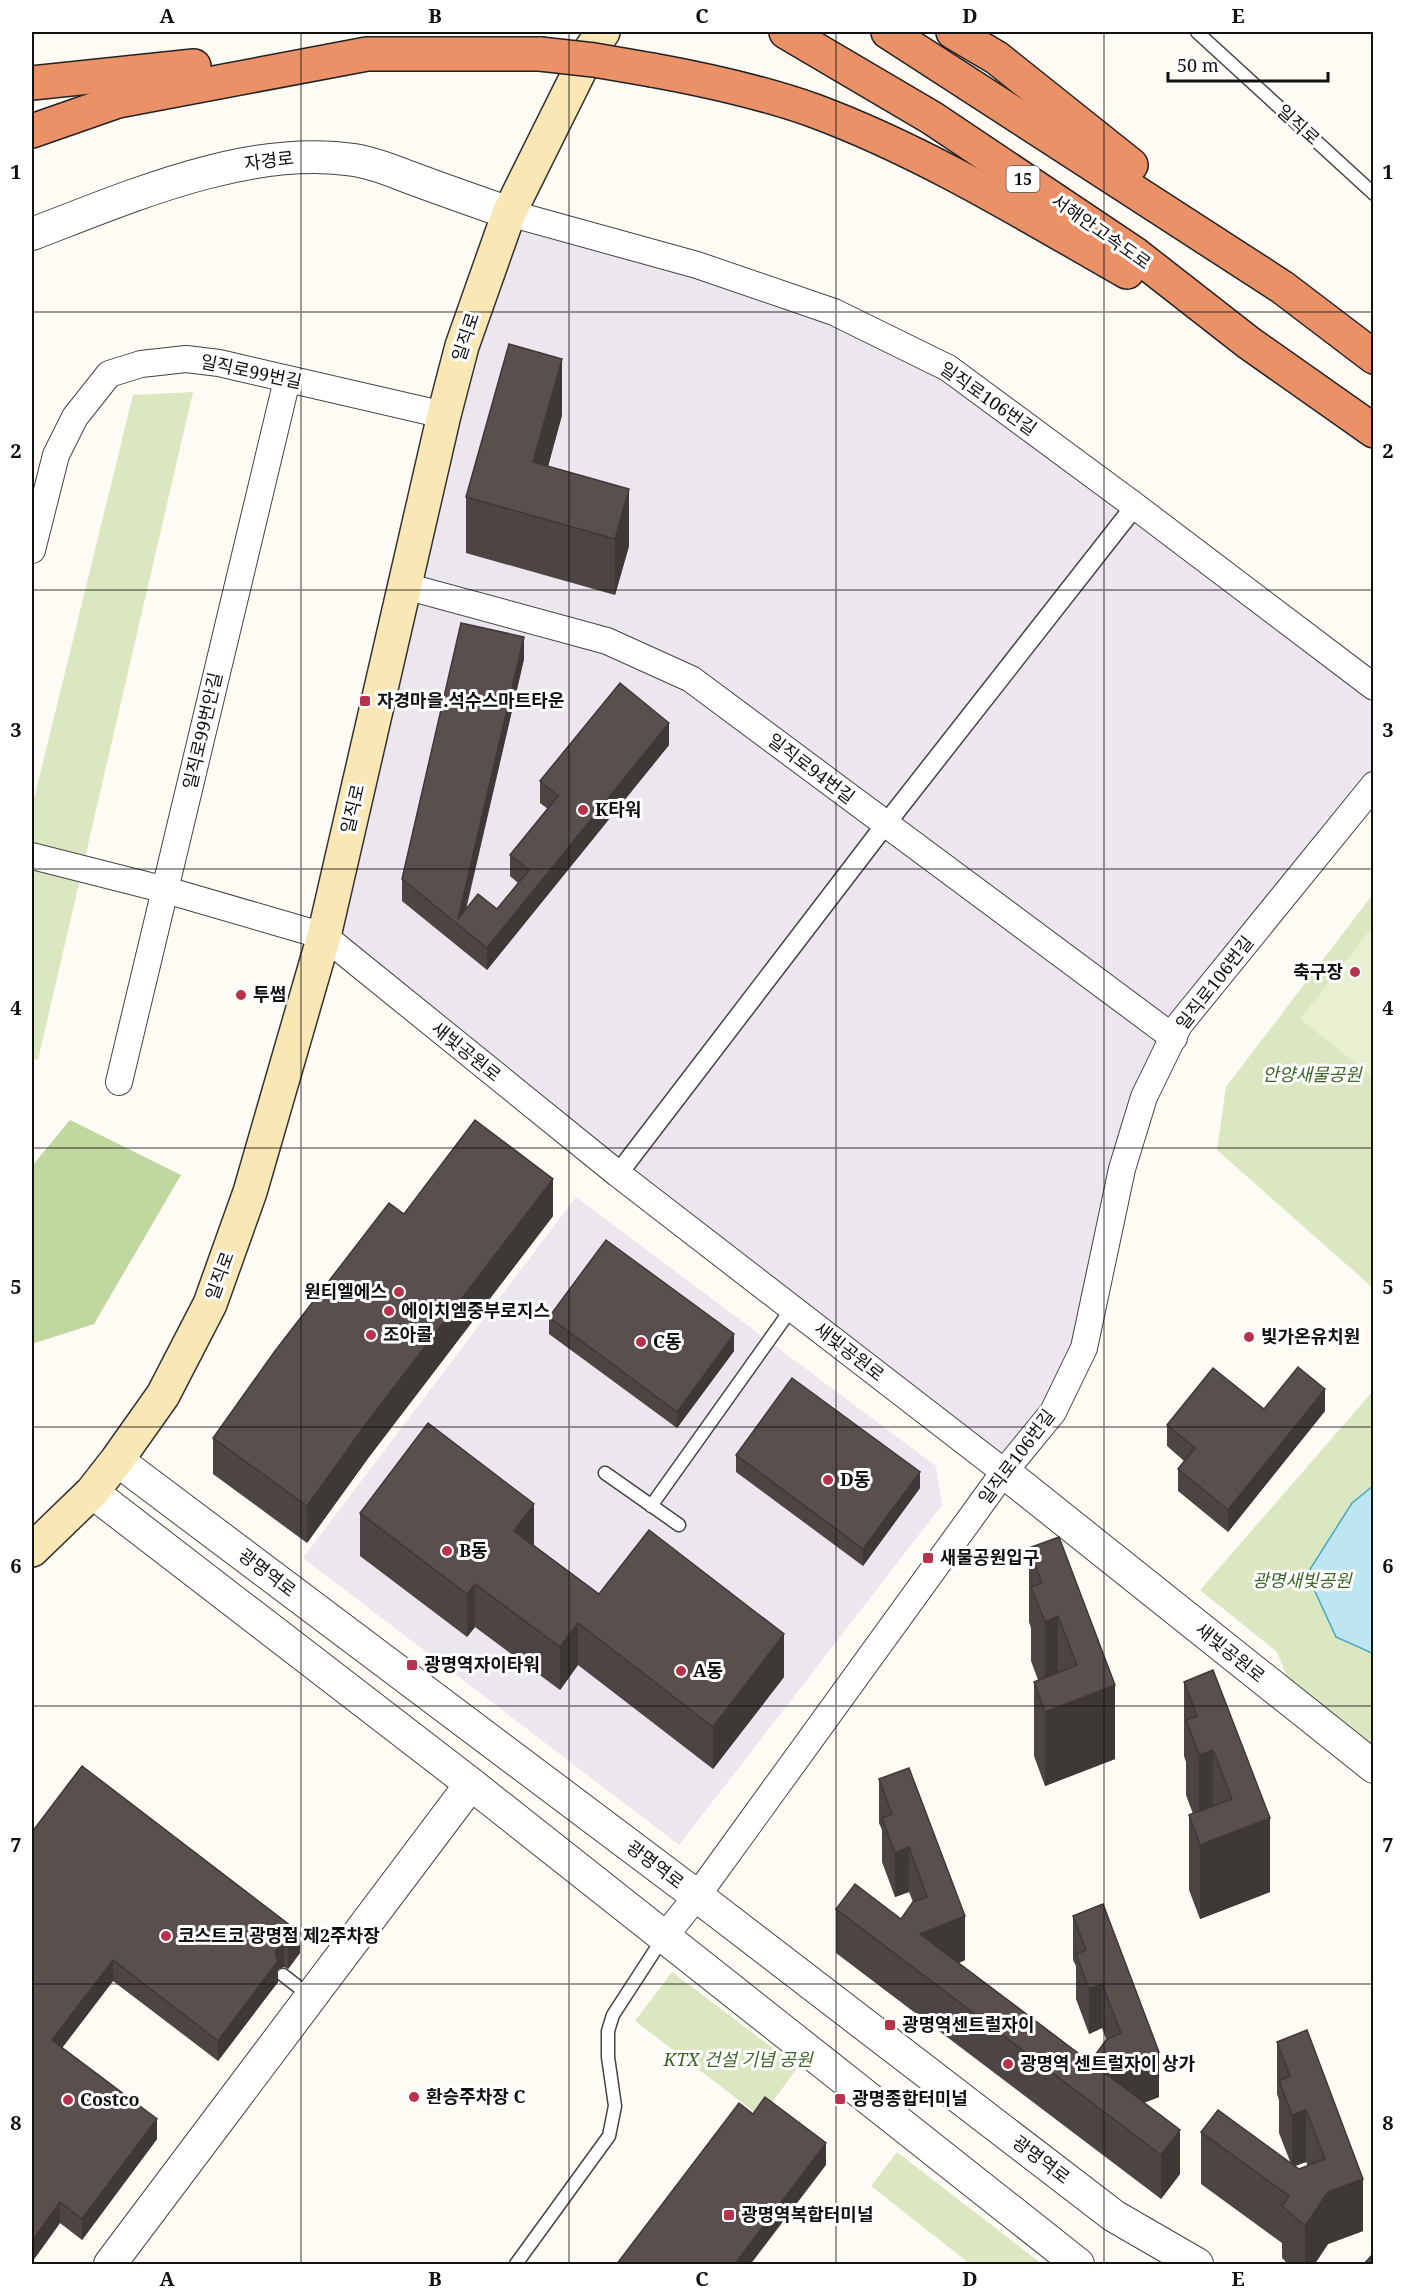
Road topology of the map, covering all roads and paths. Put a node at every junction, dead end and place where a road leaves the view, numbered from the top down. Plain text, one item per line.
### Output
1 (603, 32) edge
2 (786, 32) edge
3 (888, 32) edge
4 (953, 32) edge
5 (1197, 32) edge
6 (367, 54) junction
7 (32, 83) edge
8 (32, 131) edge
9 (1374, 194) edge
10 (509, 213) junction
11 (32, 234) edge
12 (1282, 287) junction
13 (1249, 343) junction
14 (1374, 357) edge
15 (287, 380) junction
16 (444, 415) junction
17 (1374, 431) edge
18 (1135, 506) junction
19 (32, 550) edge
20 (405, 586) junction
21 (1374, 687) edge
22 (1374, 785) edge
23 (885, 825) junction
24 (32, 856) edge
25 (166, 890) junction
26 (324, 936) junction
27 (1173, 1038) junction
28 (119, 1083) dead end
29 (618, 1174) junction
30 (792, 1308) junction
31 (117, 1460) junction
32 (1005, 1472) junction
33 (605, 1473) dead end
34 (92, 1492) junction
35 (651, 1506) junction
36 (679, 1525) dead end
37 (32, 1550) edge
38 (1374, 1767) edge
39 (471, 1784) junction
40 (697, 1896) junction
41 (664, 1937) junction
42 (283, 1975) dead end
43 (311, 1997) junction
44 (1077, 2263) edge
45 (110, 2265) edge
46 (516, 2265) edge
47 (1197, 2265) edge

1 - 10 main road, 일직로
2 - 13 highway, 서해안고속도로 / 15
3 - 12 highway
4 - 12 highway
5 - 9 lane, 일직로
6 - 7 highway
6 - 8 highway
6 - 13 highway, bridge
10 - 11 street, 자경로
10 - 16 main road, 일직로
10 - 18 street, 일직로106번길
12 - 14 highway
13 - 17 highway, 서해안고속도로 / 15
15 - 16 street, 일직로99번길
15 - 19 street, 일직로99번길
15 - 25 street, 일직로99번안길
16 - 20 main road, 일직로
18 - 21 street, 일직로106번길
18 - 23 street
20 - 23 street, 일직로94번길
20 - 26 main road, 일직로
22 - 27 street, 일직로106번길
23 - 27 street, 일직로94번길
23 - 29 street
24 - 25 street
25 - 26 street
25 - 28 street, 일직로99번안길
26 - 29 street, 새빛공원로
26 - 31 main road, 일직로
27 - 32 street, 일직로106번길
29 - 30 street, 새빛공원로
30 - 32 street, 새빛공원로
30 - 35 lane
31 - 34 main road, 일직로
31 - 40 street, 광명역로
32 - 38 street, 새빛공원로
32 - 40 street, 일직로106번길
33 - 35 lane
34 - 37 main road, 일직로
34 - 39 street
35 - 36 lane
39 - 41 street
39 - 43 street
40 - 41 street, 일직로106번길
40 - 47 street, 광명역로
41 - 44 street
41 - 46 lane
42 - 43 lane
43 - 45 street

